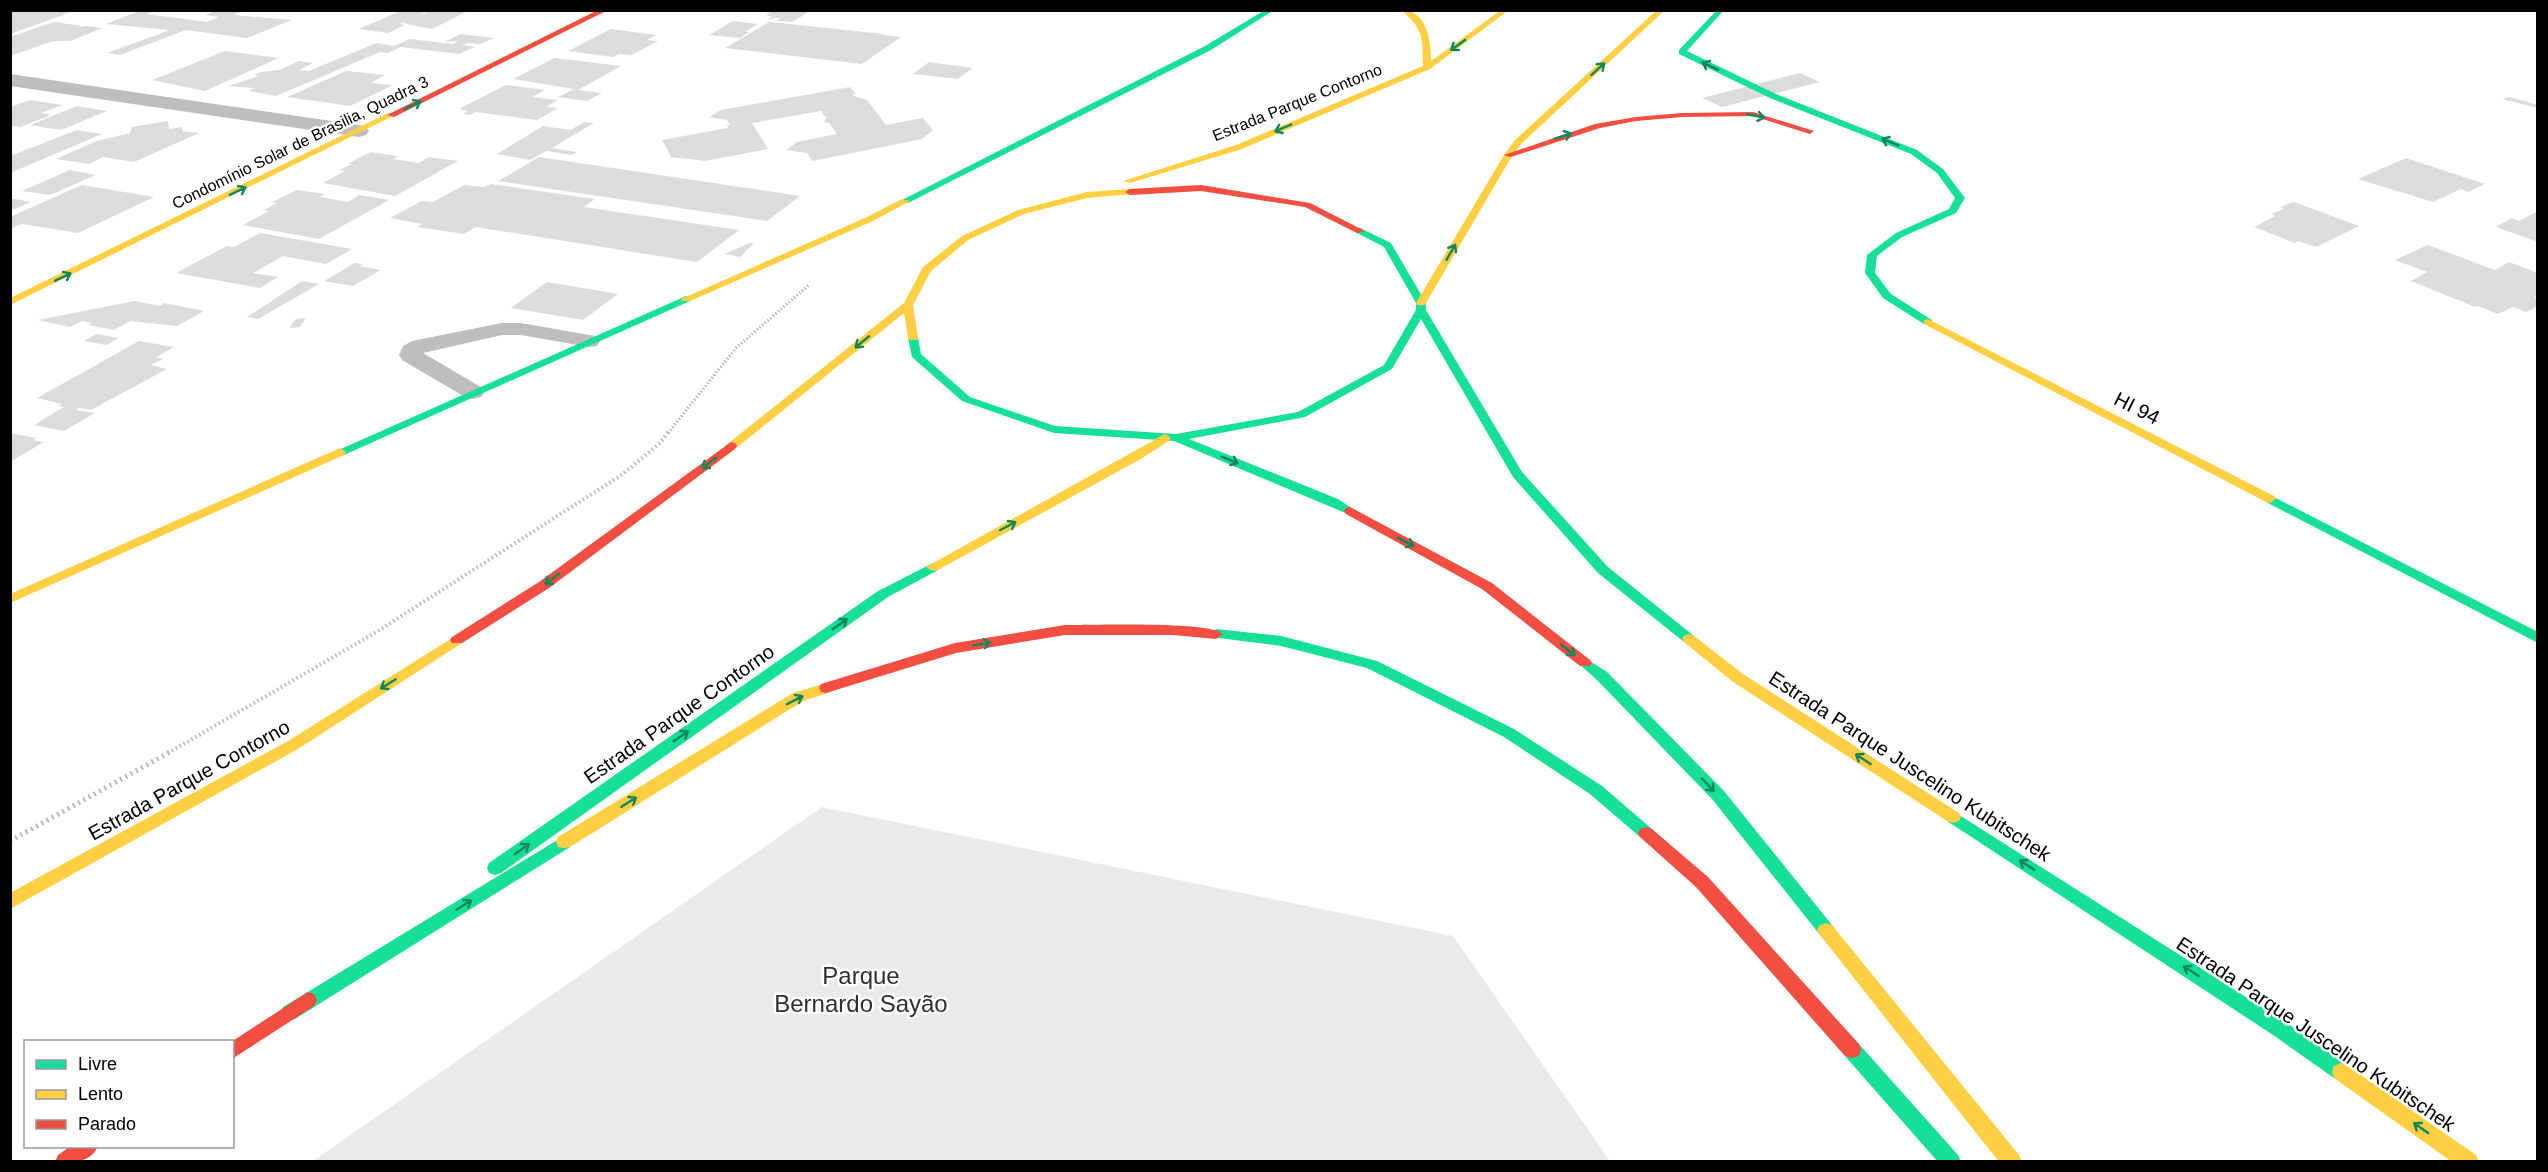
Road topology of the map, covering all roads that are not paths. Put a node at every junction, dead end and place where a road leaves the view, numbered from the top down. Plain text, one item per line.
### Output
1 (605, 10) edge
2 (1271, 10) edge
3 (1404, 10) edge
4 (1506, 10) edge
5 (1662, 10) edge
6 (1721, 10) edge
7 (1427, 67) junction
8 (10, 80) edge
9 (352, 124) junction
10 (325, 126) junction
11 (304, 136) dead end
12 (1828, 138) dead end
13 (1508, 155) junction
14 (1905, 164) dead end
15 (1940, 171) junction
16 (1087, 195) junction
17 (10, 302) edge
18 (908, 305) junction
19 (1421, 306) junction
20 (589, 341) junction
21 (473, 392) junction
22 (1170, 438) junction
23 (10, 598) edge
24 (2538, 638) edge
25 (10, 902) edge
26 (289, 1013) junction
27 (234, 1050) edge
28 (85, 1148) edge
29 (65, 1161) edge
30 (1951, 1161) edge
31 (2012, 1161) edge
32 (2469, 1161) edge

9 -> 1 main road, Condomínio Solar de Brasilia, Quadra 3
2 - 20 main road
3 - 7 main road
4 -> 7 main road, Estrada Parque Contorno
13 -> 5 main road
15 -> 6 main road
7 -> 16 main road, Estrada Parque Contorno
8 - 10 street
9 - 10 street
17 -> 9 main road, Condomínio Solar de Brasilia, Quadra 3
10 - 11 main road, Condomínio Solar de Brasilia, Quadra 3
13 -> 12 main road
19 -> 13 main road
14 - 15 main road
15 - 24 main road, HI 94
16 - 18 main road
16 - 19 main road, Estrada Parque Juscelino Kubitschek
18 - 22 main road
18 -> 25 main road, Estrada Parque Contorno
19 - 22 main road
32 -> 19 main road, Estrada Parque Juscelino Kubitschek
20 - 21 main road
20 - 21 lane
21 - 23 main road
26 -> 22 main road, Estrada Parque Contorno
22 -> 31 main road
26 - 27 main road, Estrada Parque Contorno
26 -> 30 main road
28 - 29 main road

